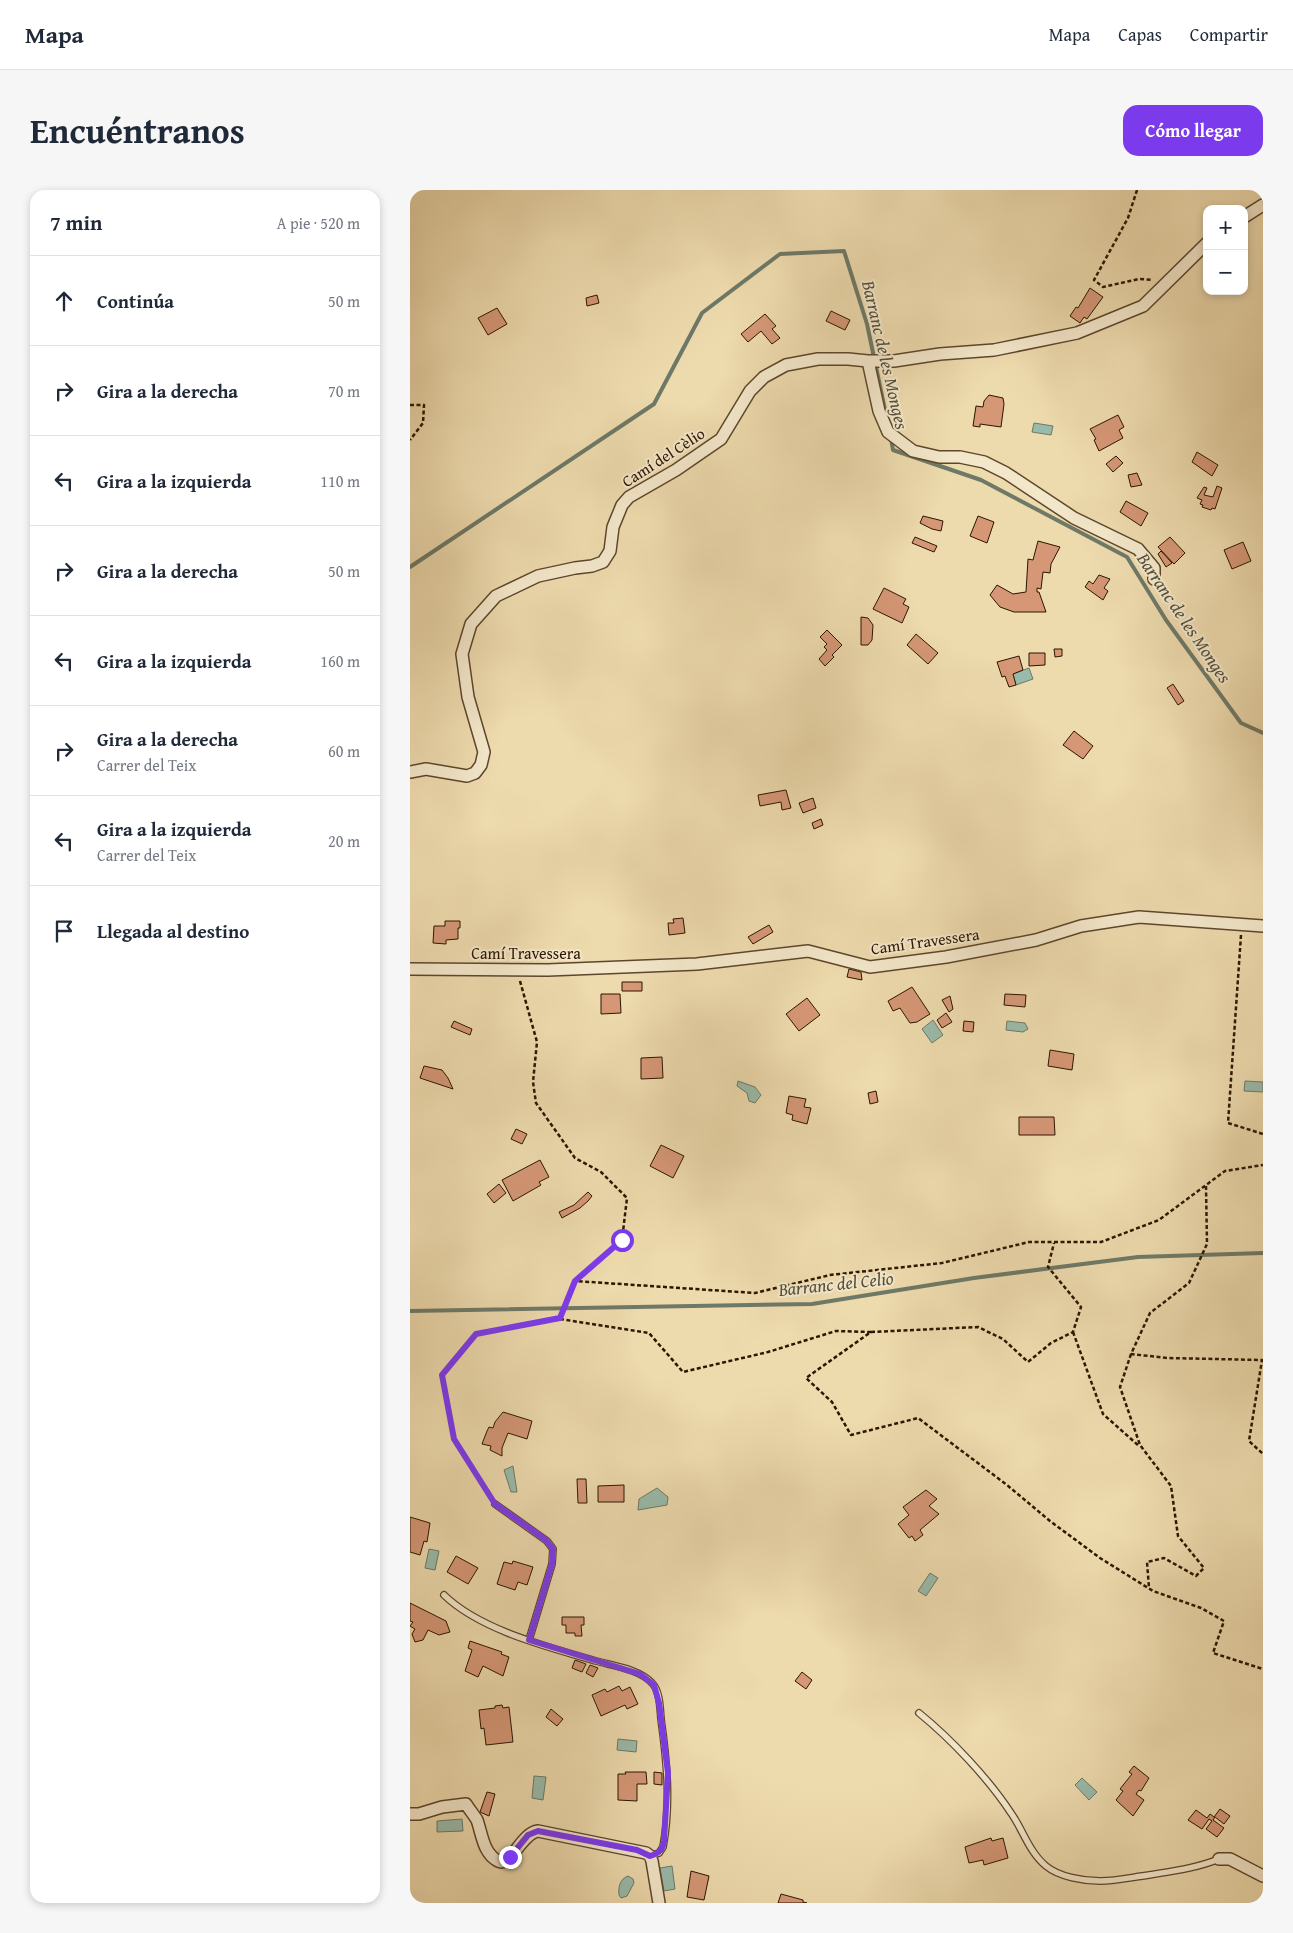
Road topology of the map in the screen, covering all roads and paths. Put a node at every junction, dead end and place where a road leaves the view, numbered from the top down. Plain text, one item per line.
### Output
1 (1137, 190) edge
2 (1263, 205) edge
3 (1248, 214) edge
4 (1203, 247) edge
5 (1167, 281) junction
6 (868, 361) junction
7 (410, 405) edge
8 (410, 440) edge
9 (1154, 579) dead end
10 (410, 772) edge
11 (1242, 925) junction
12 (1263, 926) edge
13 (410, 969) edge
14 (517, 970) junction
15 (1263, 1134) edge
16 (1263, 1166) edge
17 (1206, 1185) junction
18 (1055, 1242) junction
19 (575, 1281) junction
20 (560, 1318) junction
21 (871, 1332) junction
22 (1073, 1332) junction
23 (1131, 1354) junction
24 (1142, 1449) junction
25 (1263, 1454) edge
26 (495, 1504) joint
27 (1149, 1588) junction
28 (444, 1595) dead end
29 (529, 1640) junction
30 (1263, 1669) edge
31 (919, 1713) dead end
32 (410, 1814) edge
33 (650, 1856) junction
34 (1219, 1859) joint
35 (1263, 1876) edge
36 (659, 1903) edge

1 - 5 path
2 - 3 street
4 - 5 street, Camí del Cèlio
5 - 6 street, Camí del Cèlio
6 - 9 street
6 - 10 street, Camí del Cèlio
7 - 8 path
11 - 12 street, Camí Travessera
11 - 14 street, Camí Travessera
11 - 15 path
13 - 14 street, Camí Travessera
14 - 19 path
16 - 17 path
17 - 18 path
17 - 23 path
18 - 19 path
18 - 22 path
19 - 20 path
20 - 21 path
20 - 26 path
21 - 22 path
21 - 27 path
22 - 24 path
23 - 24 path
23 - 25 path
24 - 27 path
26 - 29 lane
27 - 30 path
28 - 29 lane
29 - 33 lane
31 - 34 lane
32 - 33 street
33 - 36 street
34 - 35 street

